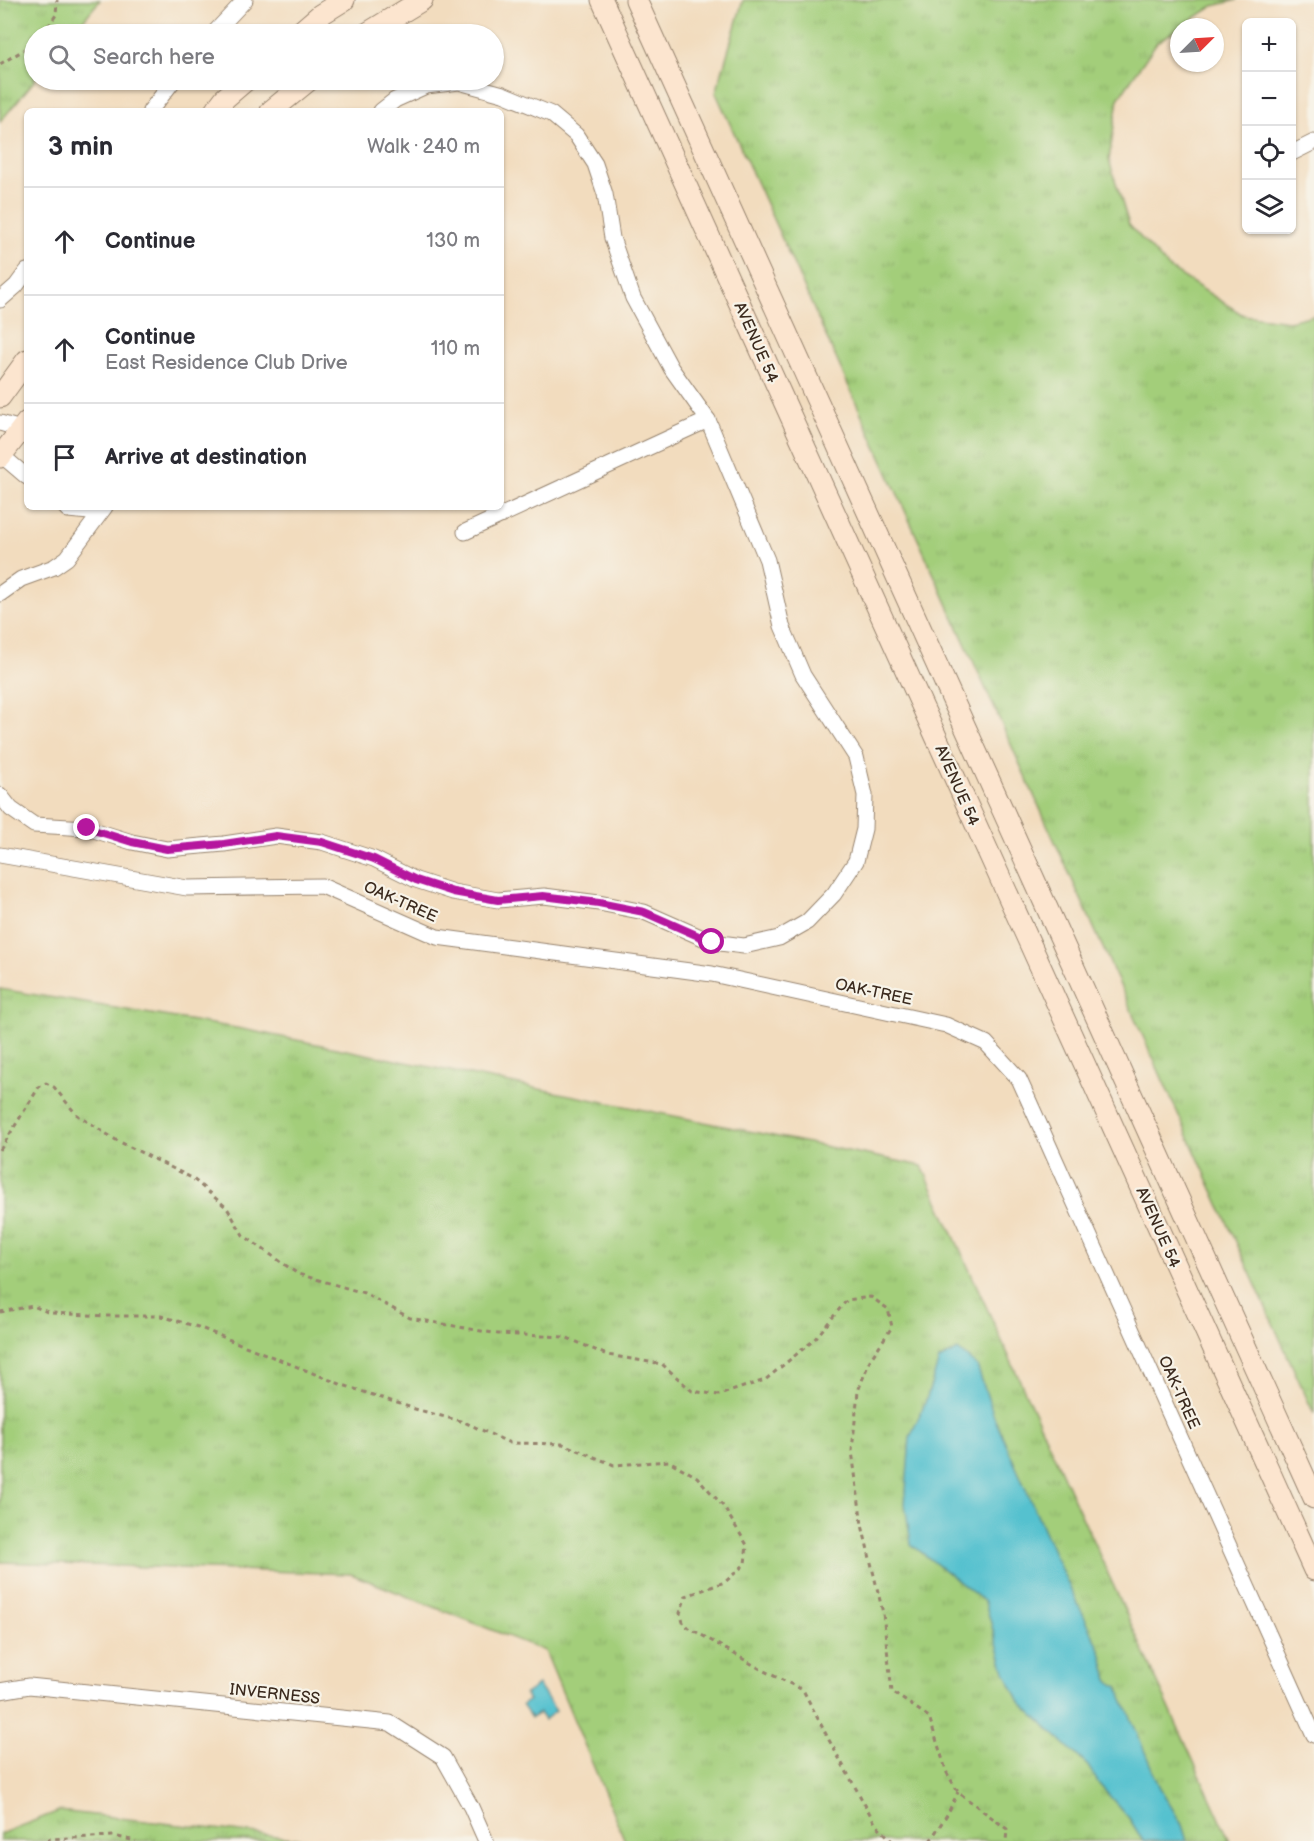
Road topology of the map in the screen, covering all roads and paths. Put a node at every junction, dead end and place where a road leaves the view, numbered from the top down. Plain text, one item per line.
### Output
1 (57, 0) edge
2 (245, 0) edge
3 (344, 0) edge
4 (422, 0) edge
5 (602, 0) edge
6 (636, 0) edge
7 (50, 24) edge
8 (222, 24) edge
9 (310, 24) edge
10 (382, 24) edge
11 (24, 50) edge
12 (0, 64) edge
13 (166, 90) edge
14 (234, 90) edge
15 (297, 90) edge
16 (417, 90) edge
17 (488, 90) edge
18 (152, 108) edge
19 (217, 108) edge
20 (275, 108) edge
21 (385, 108) edge
22 (1314, 142) edge
23 (1296, 151) edge
24 (24, 275) edge
25 (0, 300) edge
26 (24, 364) edge
27 (0, 397) edge
28 (708, 420) junction
29 (0, 423) edge
30 (24, 428) edge
31 (24, 429) edge
32 (0, 455) edge
33 (24, 475) edge
34 (100, 510) edge
35 (465, 532) dead end
36 (0, 594) edge
37 (0, 795) edge
38 (0, 855) edge
39 (0, 1150) edge
40 (0, 1312) edge
41 (1314, 1497) edge
42 (1314, 1570) edge
43 (0, 1691) edge
44 (1314, 1735) edge
45 (958, 1792) junction
46 (47, 1841) edge
47 (136, 1841) edge
48 (486, 1841) edge
49 (892, 1841) edge
50 (930, 1841) edge
51 (1006, 1841) edge

1 - 7 path
2 - 8 street
3 - 9 street
4 - 10 street
5 - 42 street, AVENUE 54
6 - 41 street, AVENUE 54
11 - 12 path
13 - 18 street
14 - 19 street
15 - 20 street
16 - 21 street
17 - 28 street
22 - 23 street
24 - 25 street
26 - 27 street
28 - 35 street
28 - 37 street
29 - 30 street
31 - 32 street
32 - 33 street
34 - 36 street
38 - 44 street, OAK-TREE
39 - 45 path
40 - 49 path
43 - 48 street, INVERNESS
45 - 50 path
45 - 51 path
46 - 47 path

